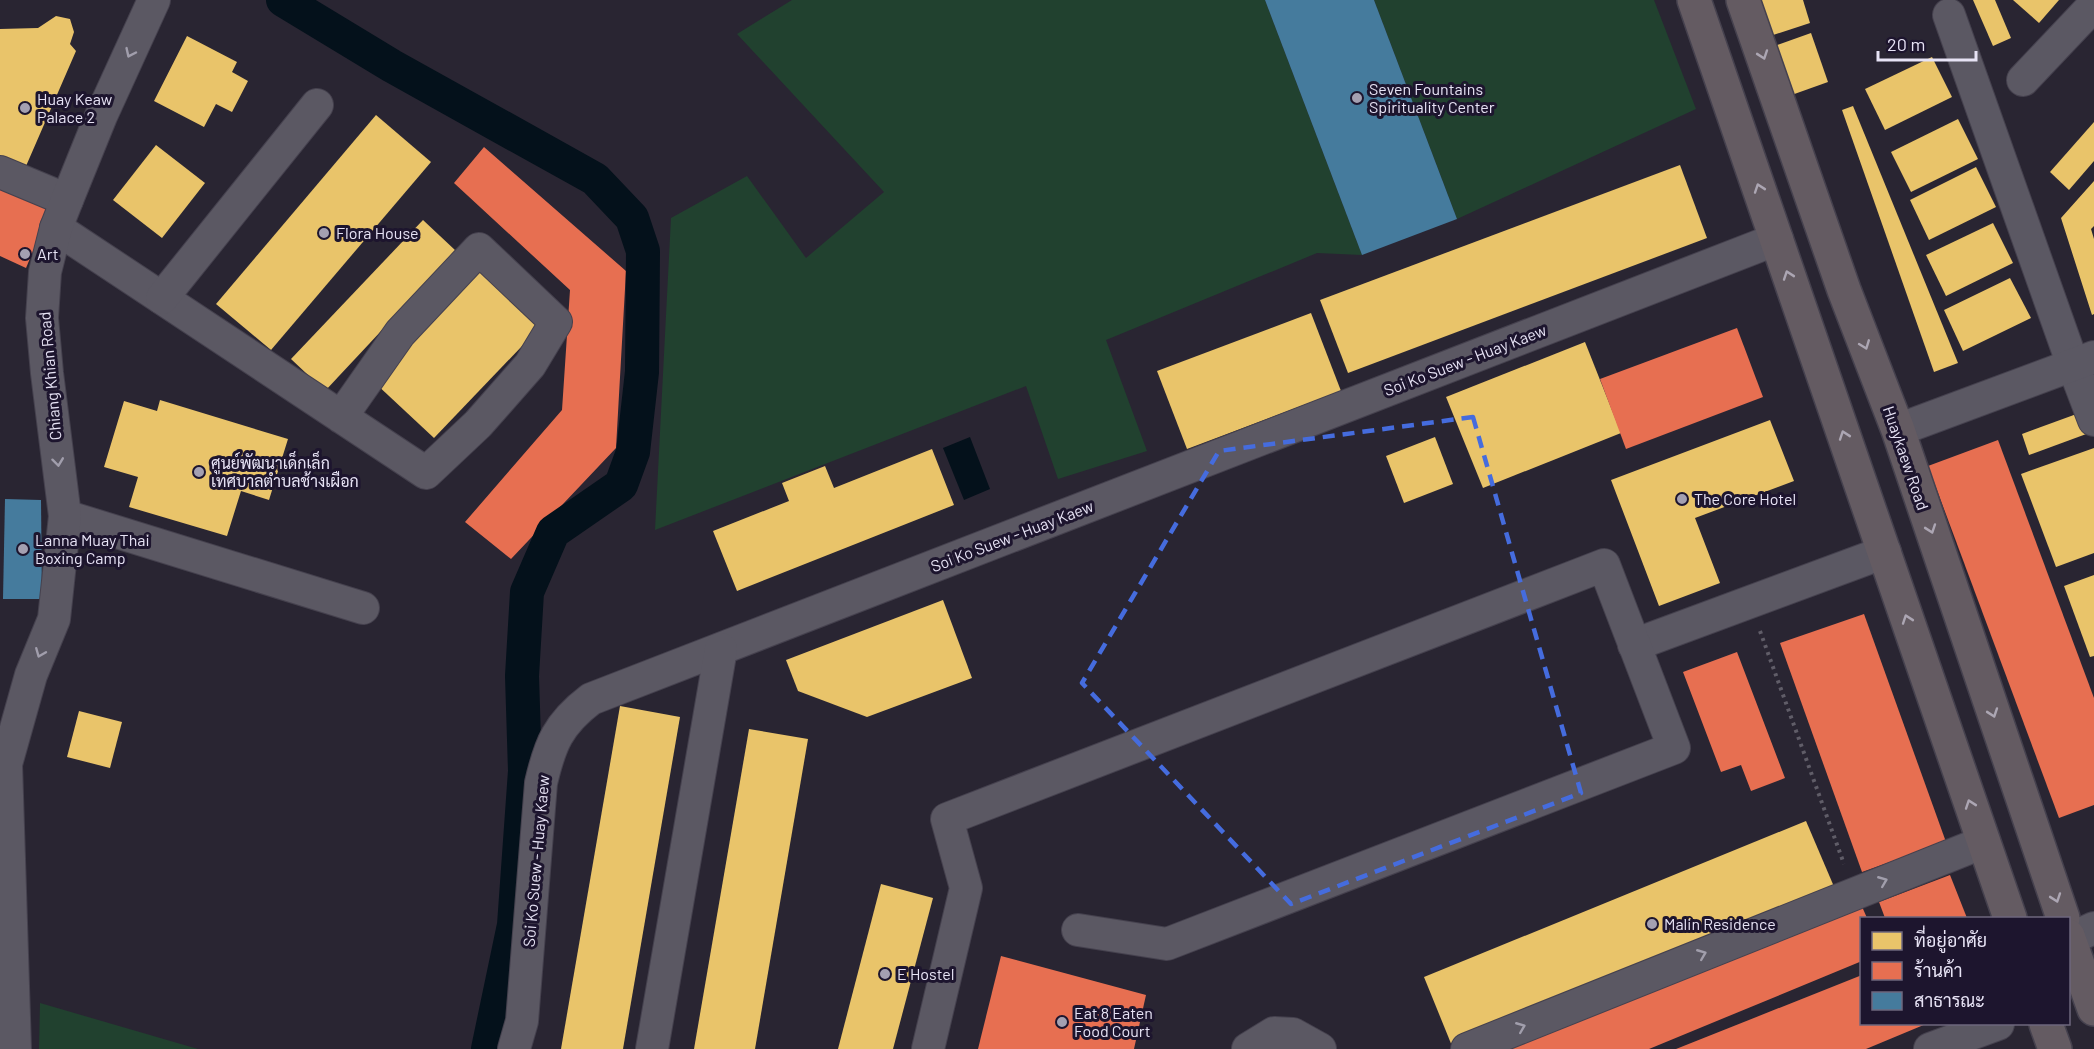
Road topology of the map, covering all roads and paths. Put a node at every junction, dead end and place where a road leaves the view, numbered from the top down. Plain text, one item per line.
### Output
1 (154, 0) edge
2 (1694, 0) edge
3 (1743, 0) edge
4 (2094, 5) edge
5 (1949, 15) dead end
6 (2023, 80) dead end
7 (317, 105) dead end
8 (0, 172) edge
9 (62, 214) junction
10 (1822, 225) junction
11 (1777, 239) junction
12 (162, 298) junction
13 (2083, 361) edge
14 (341, 417) junction
15 (2094, 420) edge
16 (1898, 430) junction
17 (65, 516) junction
18 (1885, 552) junction
19 (1749, 603) junction
20 (363, 608) dead end
21 (1634, 645) junction
22 (722, 649) junction
23 (3, 752) edge
24 (1984, 842) junction
25 (1854, 893) junction
26 (2010, 917) edge
27 (2069, 917) edge
28 (1078, 930) dead end
29 (2074, 930) edge
30 (6, 945) edge
31 (2094, 1009) edge
32 (1993, 1025) edge
33 (2047, 1025) edge
34 (15, 1049) edge
35 (514, 1049) edge
36 (652, 1049) edge
37 (928, 1049) edge
38 (1248, 1049) edge
39 (1320, 1049) edge
40 (1467, 1049) edge
41 (1930, 1049) edge
42 (2055, 1049) edge

1 -> 9 street, Chiang Khian Road
11 -> 2 main road
3 -> 10 main road, Huaykaew Road
4 - 6 street
5 - 13 street
7 - 12 street
8 - 9 street
9 - 12 street
9 -> 17 street, Chiang Khian Road
10 - 11 main road
10 -> 16 main road, Huaykaew Road
18 -> 11 main road
11 - 22 street, Soi Ko Suew - Huay Kaew
12 - 14 street
13 - 15 street
13 - 16 street
14 - 14 street
16 -> 27 main road, Huaykaew Road
17 - 20 street
17 -> 23 street, Chiang Khian Road
18 - 19 street
24 -> 18 main road
19 - 21 street
19 - 25 path
21 - 28 street
21 - 37 street
22 - 35 street, Soi Ko Suew - Huay Kaew
22 - 36 street
23 - 30 street, Chiang Khian Road
25 -> 24 street
24 - 26 main road
40 -> 25 street
29 - 31 main road, Huaykaew Road
30 - 34 street, Chiang Khian Road
32 - 41 street
33 - 42 main road
38 - 39 street

